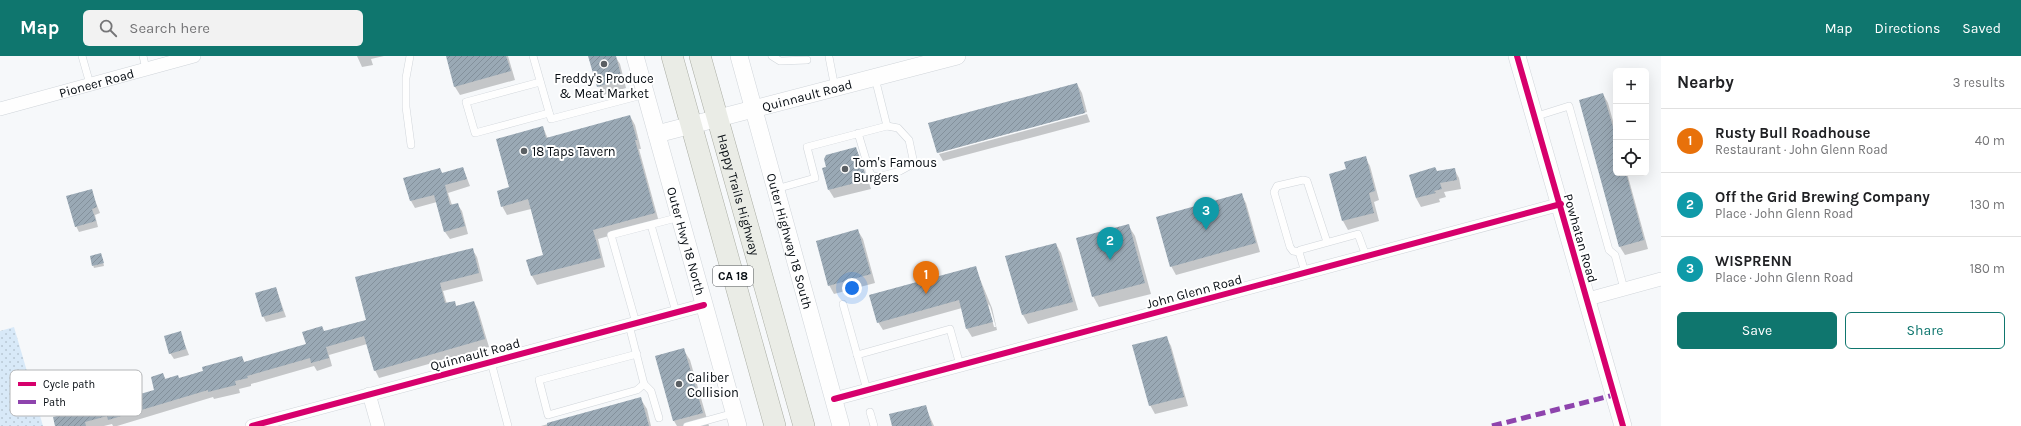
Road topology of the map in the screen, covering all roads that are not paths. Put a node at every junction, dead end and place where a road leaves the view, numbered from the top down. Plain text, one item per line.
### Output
1 (82, 56) edge
2 (143, 56) edge
3 (194, 56) edge
4 (410, 56) edge
5 (534, 56) edge
6 (635, 56) edge
7 (672, 56) edge
8 (700, 56) edge
9 (739, 56) edge
10 (772, 56) edge
11 (957, 56) edge
12 (1517, 56) edge
13 (829, 57) dead end
14 (807, 60) dead end
15 (146, 69) junction
16 (875, 78) junction
17 (540, 82) junction
18 (90, 84) junction
19 (835, 88) junction
20 (646, 94) junction
21 (0, 109) edge
22 (754, 110) junction
23 (549, 113) junction
24 (1534, 117) junction
25 (718, 120) junction
26 (691, 126) junction
27 (887, 126) junction
28 (858, 133) junction
29 (657, 134) junction
30 (411, 145) dead end
31 (776, 189) junction
32 (1561, 204) junction
33 (680, 217) junction
34 (651, 225) junction
35 (1327, 242) junction
36 (1299, 252) junction
37 (1366, 256) junction
38 (1305, 272) junction
39 (1661, 279) edge
40 (1624, 289) junction
41 (1588, 299) junction
42 (843, 304) dead end
43 (704, 305) junction
44 (676, 312) junction
45 (633, 324) junction
46 (637, 354) junction
47 (857, 355) junction
48 (491, 362) junction
49 (960, 365) junction
50 (644, 384) junction
51 (867, 390) junction
52 (370, 394) junction
53 (834, 398) junction
54 (870, 412) dead end
55 (659, 418) dead end
56 (736, 420) edge
57 (252, 426) edge
58 (378, 426) edge
59 (508, 426) edge
60 (687, 426) edge
61 (775, 426) edge
62 (804, 426) edge
63 (841, 426) edge
64 (874, 426) edge
65 (1623, 426) edge

1 - 18 lane
2 - 15 lane
3 - 15 street, Pioneer Road
4 - 30 lane
5 - 17 lane
6 - 20 street, Outer Hwy 18 North
7 - 26 main road, Happy Trails Highway / CA 18
8 - 25 main road, Happy Trails Highway / CA 18
9 - 22 street, Outer Highway 18 South
10 - 14 lane
11 - 16 street, Quinnault Road
12 - 24 street, Powhatan Road
13 - 19 lane
15 - 18 street, Pioneer Road
16 - 19 street, Quinnault Road
16 - 27 lane
17 - 23 lane
17 - 23 lane
18 - 21 street, Pioneer Road
19 - 22 street, Quinnault Road
20 - 23 lane
20 - 29 street, Outer Hwy 18 North
22 - 25 street, Quinnault Road
22 - 31 street, Outer Highway 18 South
24 - 32 street, Powhatan Road
24 - 40 lane
25 - 26 street, Quinnault Road
25 - 62 main road, Happy Trails Highway / CA 18
26 - 29 street, Quinnault Road
26 - 61 main road, Happy Trails Highway / CA 18
27 - 28 lane
27 - 28 lane
28 - 31 lane
29 - 33 street, Outer Hwy 18 North
31 - 53 street, Outer Highway 18 South
32 - 37 street, John Glenn Road
32 - 41 street, Powhatan Road
33 - 34 lane
33 - 43 street, Outer Hwy 18 North
34 - 44 lane
34 - 45 lane
35 - 36 lane
35 - 36 lane
35 - 37 lane
36 - 38 lane
37 - 38 street, John Glenn Road
38 - 49 street, John Glenn Road
39 - 40 street
40 - 41 street
41 - 65 street, Powhatan Road
42 - 47 lane
43 - 44 street, Quinnault Road
43 - 56 street, Outer Hwy 18 North
44 - 45 street, Quinnault Road
45 - 46 lane
45 - 48 street, Quinnault Road
46 - 50 lane
46 - 50 lane
47 - 49 lane
47 - 51 lane
48 - 52 street, Quinnault Road
48 - 59 lane
49 - 51 street, John Glenn Road
50 - 55 lane
51 - 53 street, John Glenn Road
52 - 57 street, Quinnault Road
52 - 58 street
53 - 63 street, Outer Highway 18 South
54 - 64 lane
56 - 60 lane

